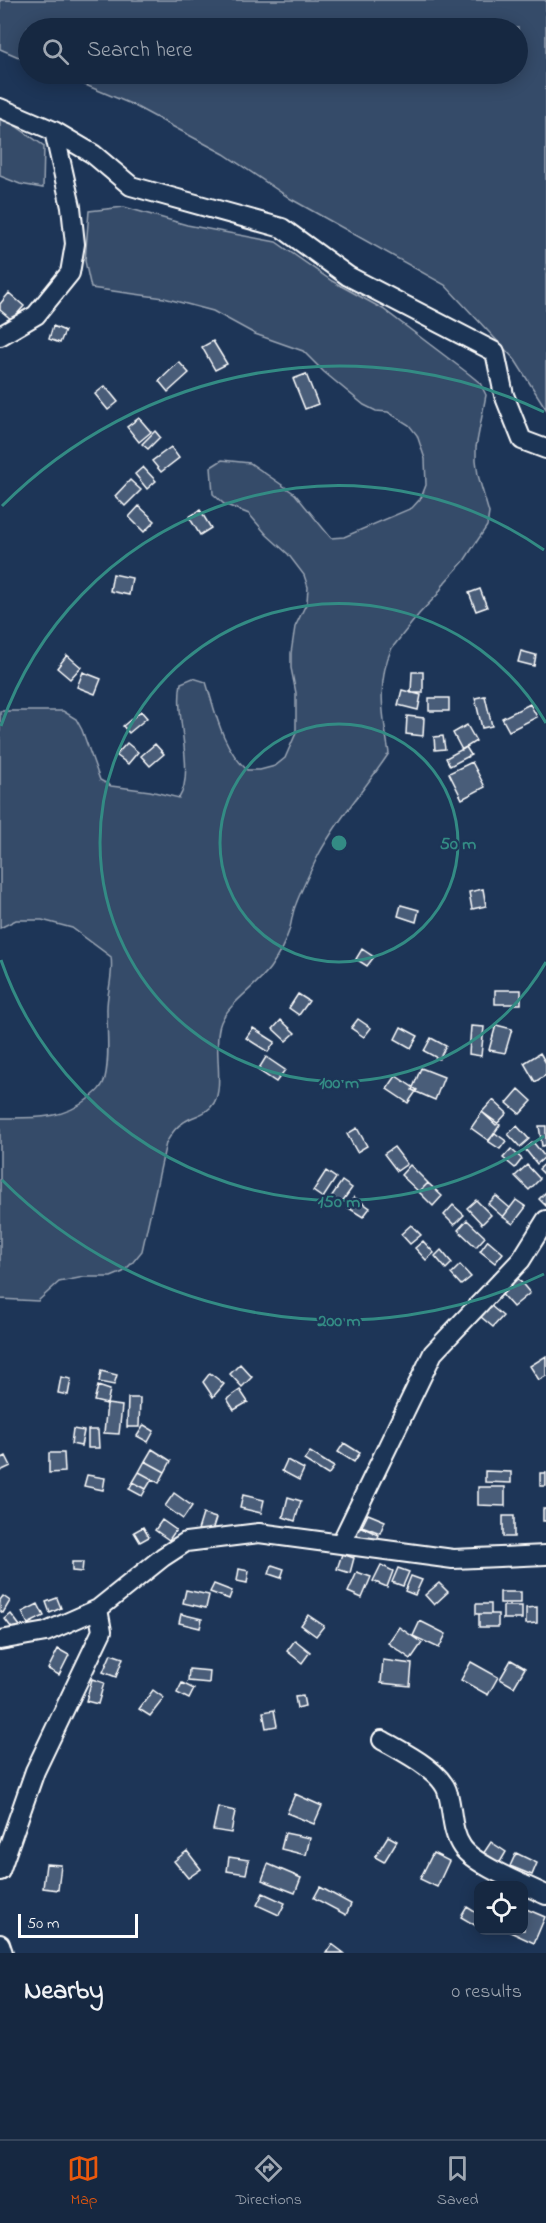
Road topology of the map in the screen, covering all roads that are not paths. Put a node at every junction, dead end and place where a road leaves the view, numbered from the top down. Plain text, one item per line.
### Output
1 (0, 108) edge
2 (54, 131) junction
3 (0, 336) edge
4 (546, 449) edge
5 (546, 1220) edge
6 (341, 1543) junction
7 (546, 1555) edge
8 (98, 1609) junction
9 (0, 1640) edge
10 (382, 1740) dead end
11 (0, 1870) edge
12 (546, 1895) edge
13 (0, 1944) edge
14 (3, 1953) edge

1 - 2 street
2 - 3 street
2 - 4 street
5 - 6 street
6 - 7 street
6 - 8 street
8 - 9 street
8 - 11 street
10 - 12 street
13 - 14 street

